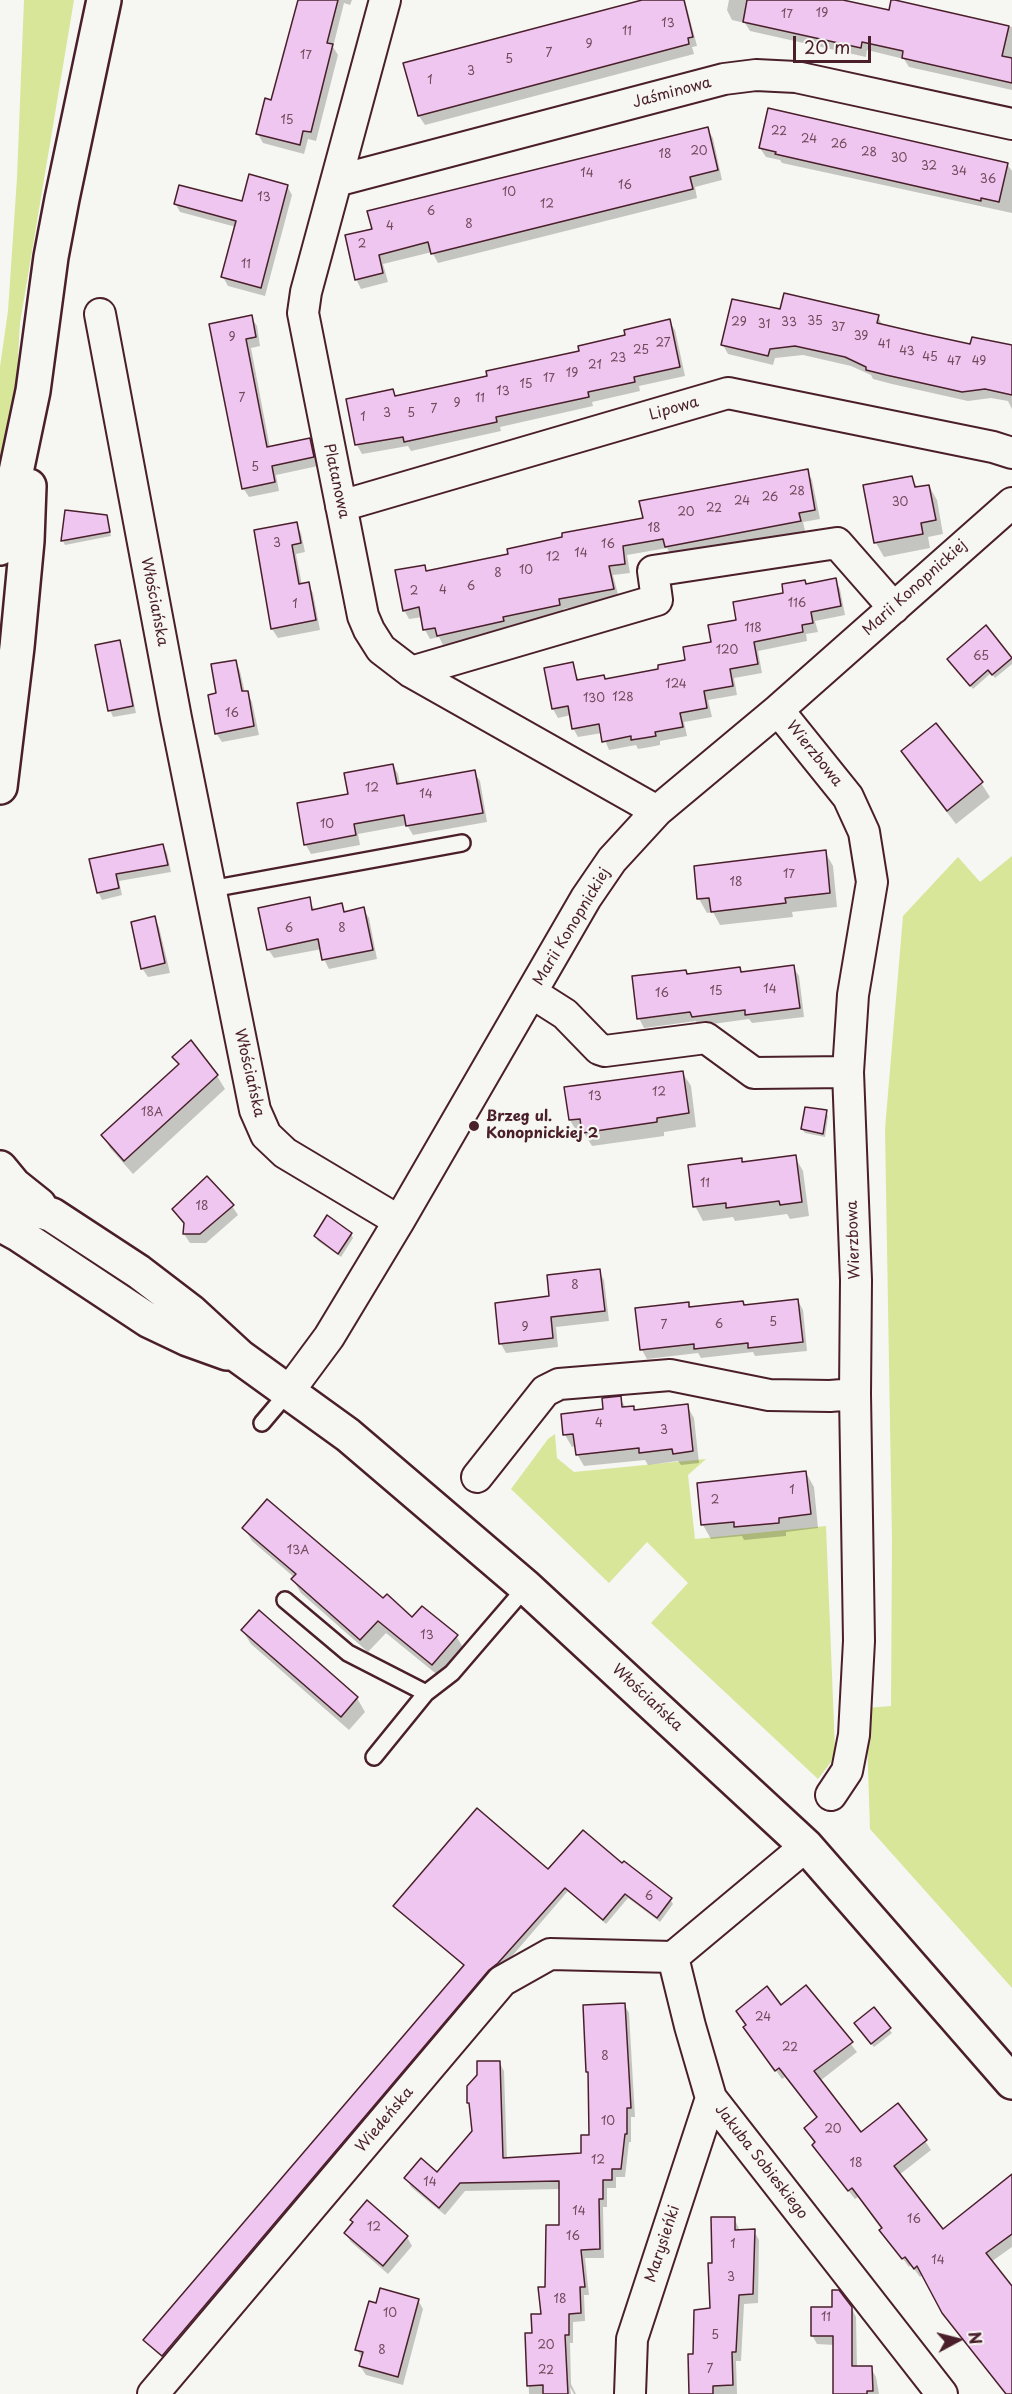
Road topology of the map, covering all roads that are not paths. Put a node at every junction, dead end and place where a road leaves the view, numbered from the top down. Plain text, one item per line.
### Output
1 (104, 0) edge
2 (385, 0) edge
3 (1012, 124) edge
4 (336, 181) junction
5 (100, 314) dead end
6 (33, 391) junction
7 (1012, 453) edge
8 (1012, 503) edge
9 (341, 506) junction
10 (0, 548) edge
11 (894, 608) junction
12 (411, 672) junction
13 (778, 710) junction
14 (0, 787) edge
15 (657, 811) junction
16 (462, 843) dead end
17 (211, 889) junction
18 (532, 993) junction
19 (848, 1072) junction
20 (0, 1168) edge
21 (0, 1197) edge
22 (52, 1215) junction
23 (399, 1221) junction
24 (0, 1224) edge
25 (0, 1245) edge
26 (38, 1248) junction
27 (240, 1357) junction
28 (289, 1391) junction
29 (855, 1394) junction
30 (262, 1423) dead end
31 (477, 1477) dead end
32 (526, 1587) junction
33 (285, 1600) dead end
34 (426, 1693) junction
35 (374, 1757) dead end
36 (831, 1795) dead end
37 (806, 1846) junction
38 (673, 1956) junction
39 (1012, 2082) edge
40 (711, 2098) junction
41 (153, 2394) edge
42 (630, 2394) edge
43 (942, 2394) edge

1 - 6 main road
2 - 4 street, Platanowa
3 - 4 street, Jaśminowa
4 - 9 street, Platanowa
5 - 17 street, Włościańska
6 - 10 main road
6 - 14 main road
7 - 9 street, Lipowa
8 - 11 street, Marii Konopnickiej
9 - 12 street, Platanowa
11 - 12 street
11 - 13 street, Marii Konopnickiej
12 - 15 street, Platanowa
13 - 15 street, Marii Konopnickiej
13 - 19 street, Wierzbowa
15 - 18 street, Marii Konopnickiej
16 - 17 lane
17 - 23 street, Włościańska
18 - 19 street
18 - 23 street, Marii Konopnickiej
19 - 29 street, Wierzbowa
20 - 22 main road
21 - 22 main road, Włościańska
22 - 27 main road, Włościańska
23 - 28 street, Marii Konopnickiej
24 - 26 main road, Włościańska
25 - 26 main road
26 - 27 main road, Włościańska
27 - 28 main road, Włościańska
28 - 30 lane
28 - 32 main road, Włościańska
29 - 31 street
29 - 36 street, Wierzbowa
32 - 34 lane
32 - 37 main road, Włościańska
33 - 34 lane
34 - 35 lane
37 - 38 street
37 - 39 main road, Włościańska
38 - 40 street, Jakuba Sobieskiego
38 - 41 street, Wiedeńska
40 - 42 street, Marysieńki
40 - 43 street, Jakuba Sobieskiego

